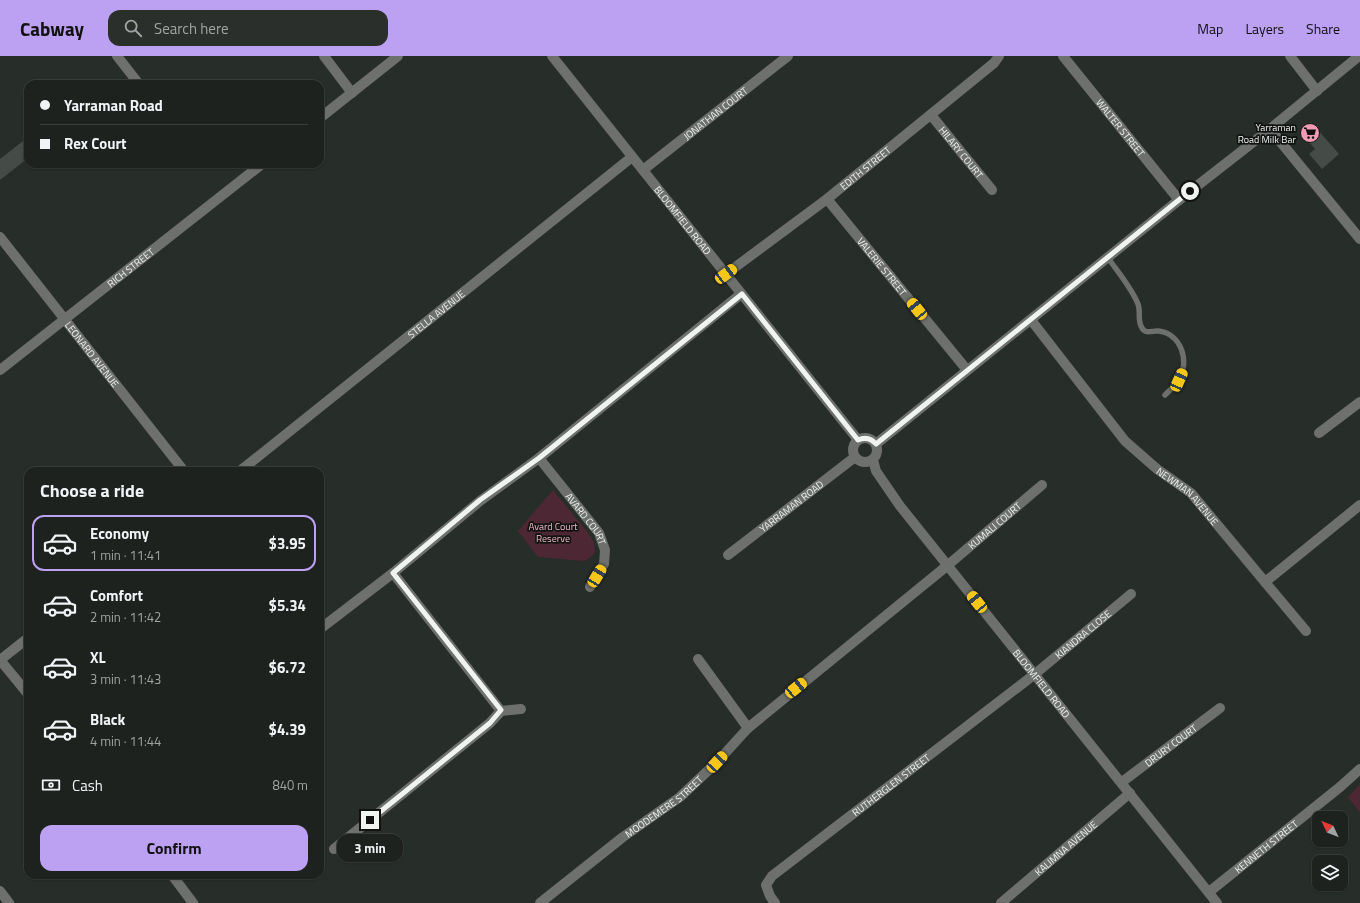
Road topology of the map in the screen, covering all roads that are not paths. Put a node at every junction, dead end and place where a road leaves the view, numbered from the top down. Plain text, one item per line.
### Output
1 (117, 56) edge
2 (324, 56) edge
3 (398, 56) edge
4 (552, 56) edge
5 (788, 56) edge
6 (999, 56) edge
7 (1063, 56) edge
8 (1290, 56) edge
9 (1359, 56) edge
10 (136, 80) edge
11 (1317, 91) junction
12 (352, 93) junction
13 (324, 115) edge
14 (931, 115) junction
15 (1270, 129) junction
16 (632, 157) junction
17 (257, 168) edge
18 (643, 170) junction
19 (992, 190) dead end
20 (827, 199) junction
21 (1179, 200) junction
22 (0, 237) edge
23 (1360, 239) edge
24 (1108, 258) junction
25 (726, 274) junction
26 (742, 294) junction
27 (65, 319) junction
28 (1031, 320) junction
29 (0, 370) edge
30 (967, 370) junction
31 (1165, 395) dead end
32 (1360, 402) edge
33 (1319, 433) dead end
34 (858, 440) junction
35 (876, 444) junction
36 (855, 457) junction
37 (539, 458) junction
38 (873, 460) junction
39 (181, 467) edge
40 (245, 467) edge
41 (1042, 485) dead end
42 (1360, 505) edge
43 (728, 555) dead end
44 (948, 565) junction
45 (393, 573) junction
46 (1265, 582) junction
47 (590, 587) dead end
48 (1131, 594) dead end
49 (324, 626) edge
50 (1306, 631) dead end
51 (24, 641) edge
52 (0, 660) edge
53 (698, 660) dead end
54 (1035, 674) junction
55 (24, 689) edge
56 (1220, 708) dead end
57 (521, 709) dead end
58 (501, 710) junction
59 (748, 728) junction
60 (1360, 769) edge
61 (1122, 782) junction
62 (1130, 793) junction
63 (334, 849) dead end
64 (175, 879) edge
65 (0, 891) edge
66 (1209, 892) junction
67 (9, 903) edge
68 (193, 903) edge
69 (540, 903) edge
70 (776, 903) edge
71 (1001, 903) edge
72 (1217, 903) edge

1 - 10 street
2 - 12 street
3 - 12 street
4 - 16 street, BLOOMFIELD ROAD
5 - 18 street, JONATHAN COURT
6 - 14 street, EDITH STREET
7 - 21 street, WALTER STREET
8 - 11 street
9 - 11 street
11 - 15 street
12 - 13 street
14 - 19 street, HILARY COURT
14 - 20 street, EDITH STREET
15 - 21 street
15 - 23 street
16 - 18 street, BLOOMFIELD ROAD
16 - 40 street, STELLA AVENUE
17 - 27 street, RICH STREET
18 - 25 street, BLOOMFIELD ROAD
20 - 25 street, EDITH STREET
20 - 30 street, VALERIE STREET
21 - 24 street
22 - 27 street, LEONARD AVENUE
24 - 28 street
24 - 31 lane
25 - 26 street, BLOOMFIELD ROAD
26 - 34 street, BLOOMFIELD ROAD
26 - 37 street
27 - 29 street, RICH STREET
27 - 39 street, LEONARD AVENUE
28 - 30 street
28 - 46 street, NEWMAN AVENUE
30 - 35 street
32 - 33 street
34 - 35 street
34 - 36 street
35 - 38 street
36 - 38 street
36 - 43 street, YARRAMAN ROAD
37 - 45 street
37 - 47 street, AVARD COURT
38 - 44 street, BLOOMFIELD ROAD
41 - 44 street, KUMALI COURT
42 - 46 street
44 - 54 street, BLOOMFIELD ROAD
44 - 59 street, MOODEMERE STREET
45 - 49 street
45 - 58 street
46 - 50 street, NEWMAN AVENUE
48 - 54 street, KIANDRA CLOSE
51 - 52 street
52 - 55 street
53 - 59 street
54 - 61 street, BLOOMFIELD ROAD
54 - 70 street, RUTHERGLEN STREET
56 - 61 street, DRURY COURT
57 - 58 street
58 - 63 street
59 - 69 street, MOODEMERE STREET
60 - 66 street, KENNETH STREET
61 - 62 street, BLOOMFIELD ROAD
62 - 66 street, BLOOMFIELD ROAD
62 - 71 street, KALIMNA AVENUE
64 - 68 street
65 - 67 street
66 - 72 street, BLOOMFIELD ROAD

